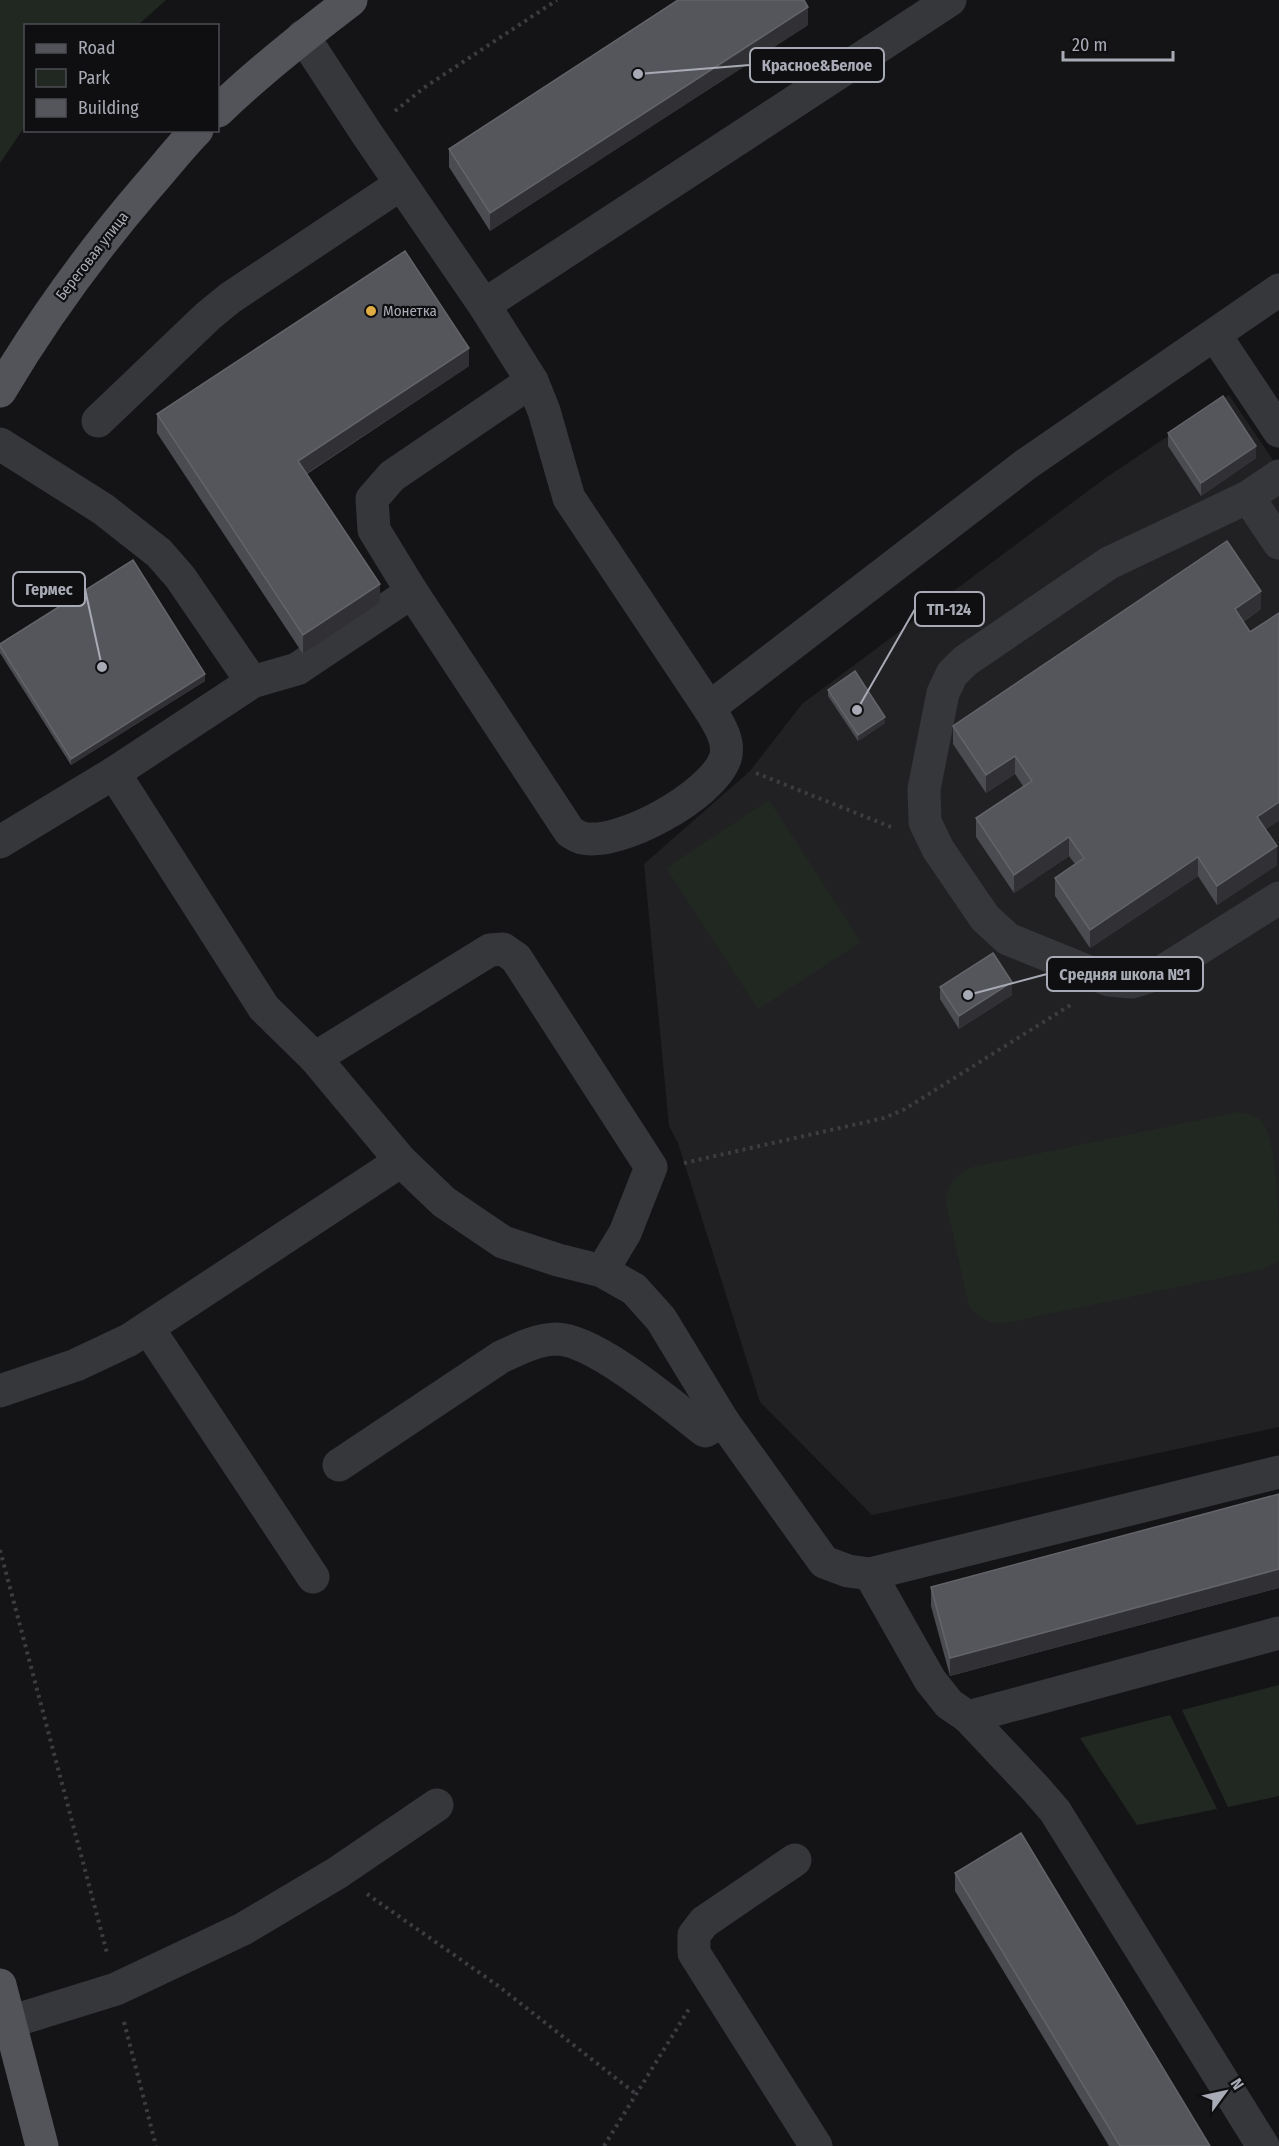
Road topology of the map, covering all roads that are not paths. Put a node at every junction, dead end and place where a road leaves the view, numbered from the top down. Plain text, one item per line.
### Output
1 (351, 0) edge
2 (929, 6) edge
3 (303, 36) junction
4 (219, 110) edge
5 (195, 132) edge
6 (401, 184) junction
7 (1279, 290) edge
8 (484, 305) junction
9 (1215, 335) junction
10 (532, 381) junction
11 (0, 391) edge
12 (98, 421) dead end
13 (1279, 431) edge
14 (0, 444) edge
15 (1279, 476) edge
16 (1248, 497) junction
17 (1279, 543) edge
18 (412, 592) junction
19 (252, 682) junction
20 (709, 708) junction
21 (114, 773) junction
22 (0, 842) edge
23 (1279, 898) edge
24 (315, 1058) junction
25 (401, 1161) junction
26 (602, 1271) junction
27 (148, 1328) junction
28 (0, 1391) edge
29 (723, 1421) junction
30 (339, 1465) dead end
31 (1279, 1472) edge
32 (870, 1574) junction
33 (313, 1577) dead end
34 (1279, 1633) edge
35 (968, 1717) junction
36 (437, 1805) dead end
37 (795, 1860) dead end
38 (0, 1985) edge
39 (10, 2022) junction
40 (42, 2146) edge
41 (816, 2146) edge
42 (1263, 2146) edge

1 - 3 main road
2 - 8 lane
3 - 4 main road
3 - 6 lane
5 - 11 main road, Береговая улица
6 - 8 lane
6 - 12 lane
7 - 9 lane
8 - 10 lane
9 - 13 lane
9 - 20 lane
10 - 18 lane
10 - 20 lane
14 - 19 lane
15 - 16 lane
16 - 17 lane
16 - 23 lane
18 - 19 lane
18 - 20 lane
19 - 21 lane
21 - 22 lane
21 - 24 lane
24 - 25 lane
24 - 26 lane
25 - 26 lane
25 - 27 lane
26 - 29 lane
27 - 28 lane
27 - 33 lane
29 - 30 lane
29 - 32 lane
31 - 32 lane
32 - 35 lane
34 - 35 lane
35 - 42 lane
36 - 39 lane
37 - 41 lane
38 - 39 main road
39 - 40 main road

